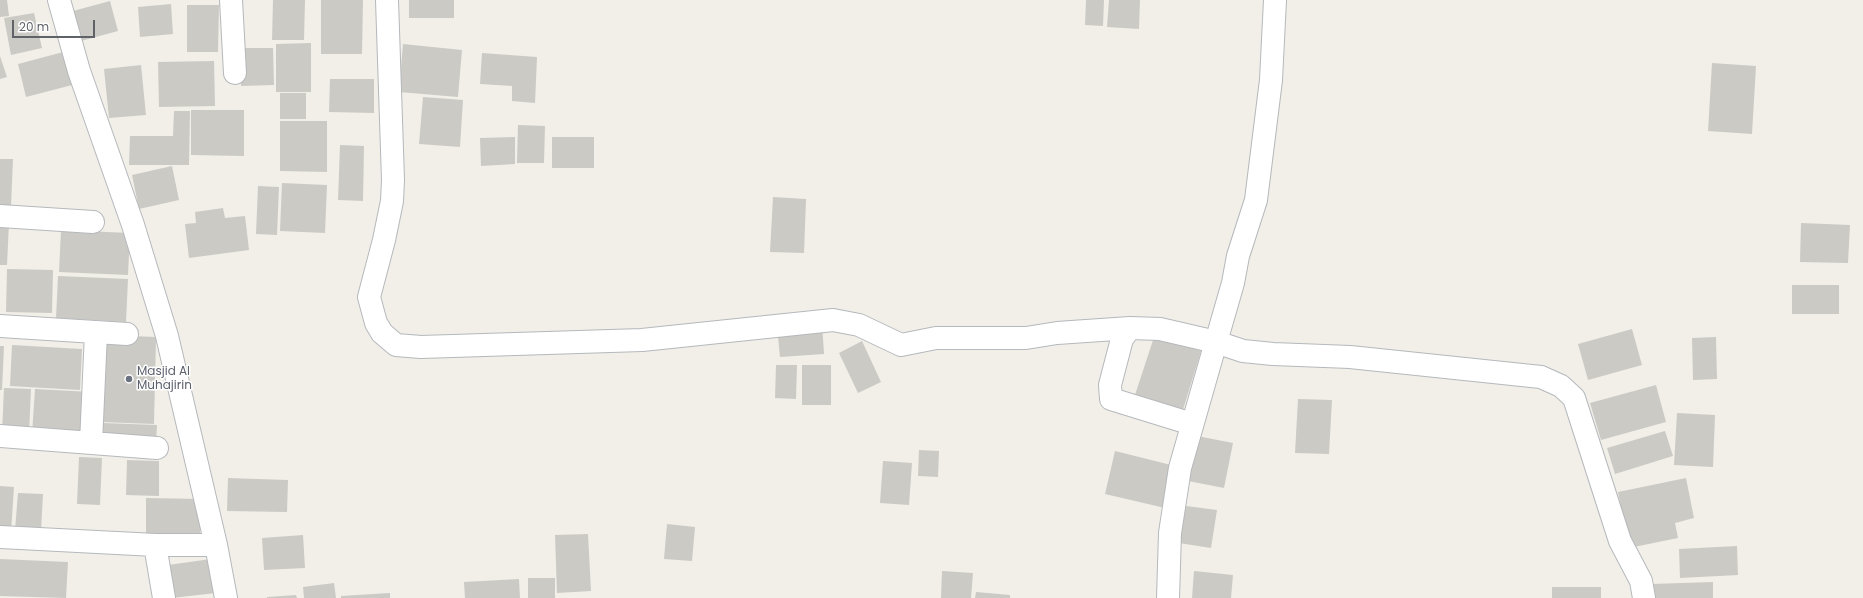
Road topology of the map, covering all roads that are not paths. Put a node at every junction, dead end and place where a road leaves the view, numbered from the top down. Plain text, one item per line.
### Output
1 (59, 0) edge
2 (231, 0) edge
3 (387, 0) edge
4 (1276, 0) edge
5 (235, 73) dead end
6 (0, 216) edge
7 (93, 222) dead end
8 (0, 326) edge
9 (1130, 328) junction
10 (96, 332) junction
11 (127, 334) dead end
12 (1216, 342) junction
13 (1192, 424) junction
14 (0, 436) edge
15 (91, 443) junction
16 (157, 448) dead end
17 (0, 537) edge
18 (155, 545) junction
19 (216, 545) junction
20 (164, 598) edge
21 (226, 598) edge
22 (1168, 598) edge
23 (1644, 598) edge

1 - 19 street
2 - 5 street
3 - 9 street
4 - 12 street
6 - 7 street
8 - 10 street
9 - 12 street
9 - 13 street
10 - 11 street
10 - 15 street
12 - 13 street
12 - 23 street
13 - 22 street
14 - 15 street
15 - 16 street
17 - 18 street
18 - 19 street
18 - 20 street
19 - 21 street

